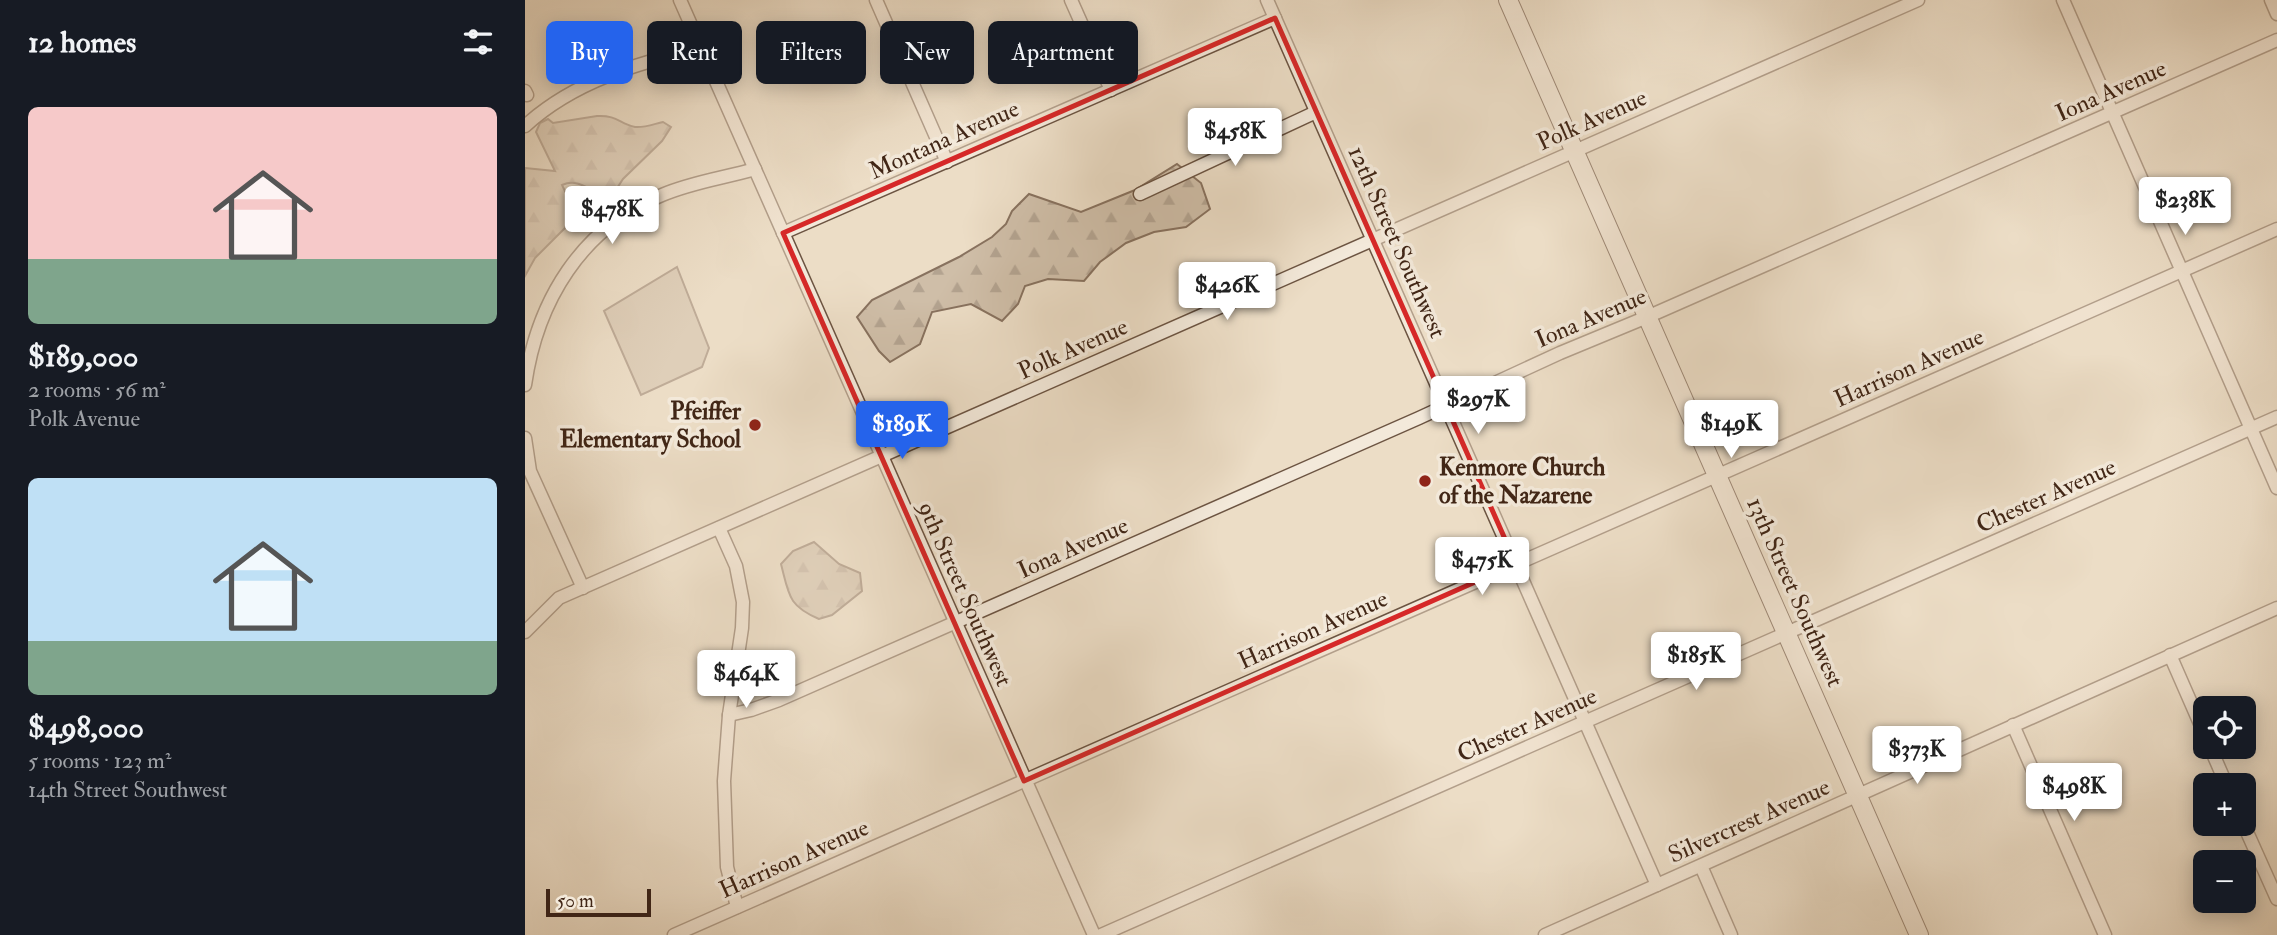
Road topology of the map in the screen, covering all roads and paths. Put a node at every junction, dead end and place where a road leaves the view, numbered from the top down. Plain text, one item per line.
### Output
1 (680, 0) edge
2 (876, 0) edge
3 (1071, 0) edge
4 (1267, 0) edge
5 (1508, 0) edge
6 (1918, 0) edge
7 (2063, 0) edge
8 (2271, 0) edge
9 (2277, 14) edge
10 (1275, 19) junction
11 (689, 21) edge
12 (2277, 40) edge
13 (647, 63) edge
14 (717, 84) edge
15 (1111, 90) junction
16 (1317, 112) junction
17 (2113, 113) junction
18 (525, 126) edge
19 (1574, 150) junction
20 (947, 162) junction
21 (755, 169) junction
22 (1140, 194) dead end
23 (2277, 229) edge
24 (783, 233) junction
25 (1373, 240) junction
26 (2182, 271) junction
27 (1647, 317) junction
28 (525, 386) edge
29 (1446, 406) junction
30 (2277, 417) edge
31 (2251, 429) junction
32 (525, 438) edge
33 (882, 456) junction
34 (1717, 476) junction
35 (2277, 488) edge
36 (719, 528) junction
37 (1516, 564) junction
38 (583, 588) junction
39 (2277, 608) edge
40 (955, 623) junction
41 (525, 632) edge
42 (1786, 634) junction
43 (2170, 655) junction
44 (2193, 708) edge
45 (729, 715) junction
46 (1585, 723) junction
47 (2013, 725) junction
48 (1024, 780) junction
49 (1858, 795) junction
50 (2249, 836) edge
51 (1701, 866) junction
52 (1657, 885) junction
53 (2277, 899) edge
54 (737, 907) junction
55 (674, 935) edge
56 (1094, 935) edge
57 (1101, 935) edge
58 (1546, 935) edge
59 (1731, 935) edge
60 (1919, 935) edge
61 (2105, 935) edge

1 - 11 street, 9th Street Southwest
2 - 20 street
3 - 15 street
4 - 10 street, 12th Street Southwest
5 - 19 street, 13th Street Southwest
6 - 19 street, Polk Avenue
7 - 17 street
8 - 9 street
10 - 15 street, Montana Avenue
10 - 16 street, 12th Street Southwest
12 - 17 street, Iona Avenue
13 - 18 street
14 - 21 street, 9th Street Southwest
15 - 20 street, Montana Avenue
16 - 22 street
16 - 25 street, 12th Street Southwest
17 - 26 street
17 - 27 street, Iona Avenue
19 - 25 street, Polk Avenue
19 - 27 street, 13th Street Southwest
20 - 24 street, Montana Avenue
21 - 24 street, 9th Street Southwest
21 - 28 street
23 - 26 street, Harrison Avenue
24 - 33 street, 9th Street Southwest
25 - 29 street, 12th Street Southwest
25 - 33 street, Polk Avenue
26 - 31 street
26 - 34 street, Harrison Avenue
27 - 29 street, Iona Avenue
27 - 34 street, 13th Street Southwest
29 - 37 street, 12th Street Southwest
29 - 40 street, Iona Avenue
30 - 31 street, Chester Avenue
31 - 35 street
31 - 42 street, Chester Avenue
32 - 38 street
33 - 36 street, Polk Avenue
33 - 40 street, 9th Street Southwest
34 - 37 street, Harrison Avenue
34 - 42 street, 13th Street Southwest
36 - 38 street, Polk Avenue
36 - 45 street
37 - 46 street, 12th Street Southwest
37 - 48 street, Harrison Avenue
38 - 41 street, Polk Avenue
39 - 43 street, Silvercrest Avenue
40 - 45 street, Iona Avenue
40 - 48 street, 9th Street Southwest
42 - 46 street, Chester Avenue
42 - 49 street, 13th Street Southwest
43 - 44 street
43 - 47 street, Silvercrest Avenue
45 - 54 street
46 - 52 street, 12th Street Southwest
46 - 57 street, Chester Avenue
47 - 49 street, Silvercrest Avenue
47 - 61 street
48 - 54 street, Harrison Avenue
48 - 56 street, 9th Street Southwest
49 - 51 street, Silvercrest Avenue
49 - 60 street, 13th Street Southwest
50 - 53 street
51 - 52 street, Silvercrest Avenue
51 - 59 street
52 - 58 street, Silvercrest Avenue
54 - 55 street, Harrison Avenue

